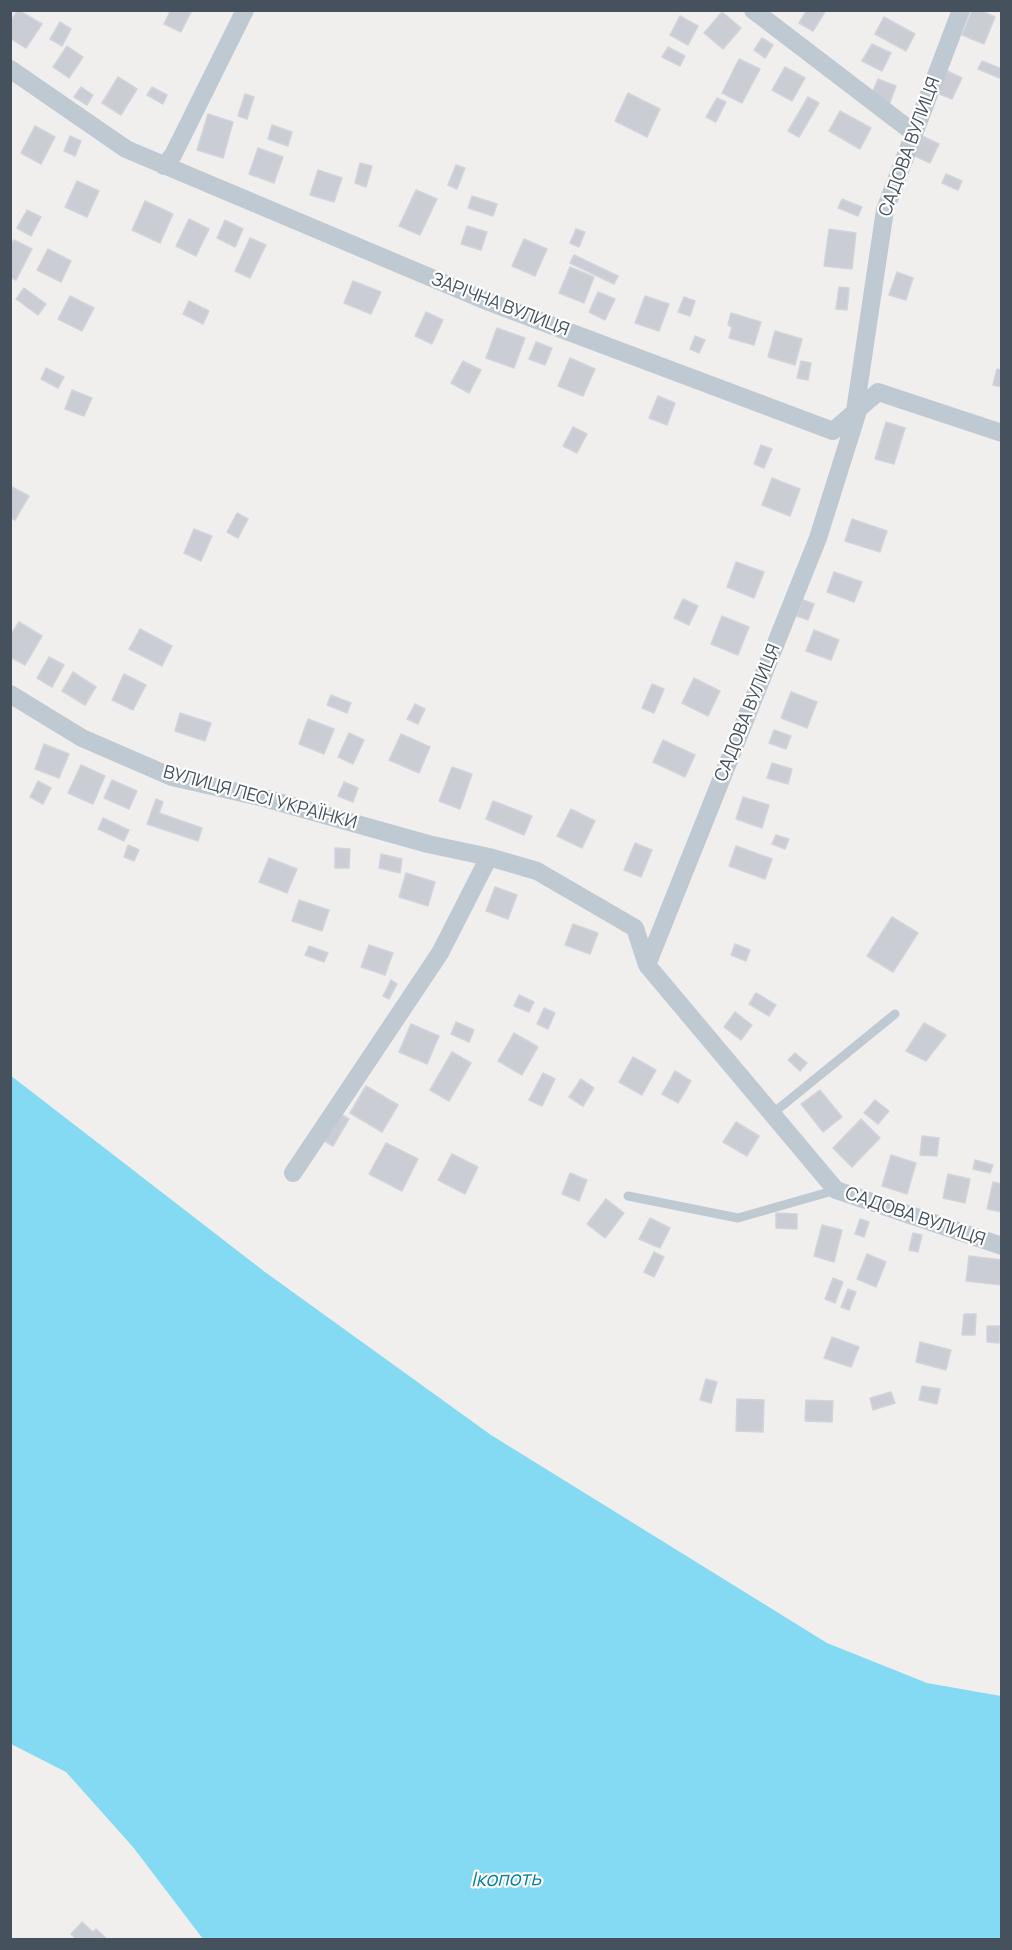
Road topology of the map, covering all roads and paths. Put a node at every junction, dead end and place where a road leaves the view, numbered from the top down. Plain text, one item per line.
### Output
1 (244, 10) edge
2 (753, 10) edge
3 (960, 10) edge
4 (10, 69) edge
5 (914, 134) junction
6 (164, 166) junction
7 (855, 411) junction
8 (1002, 433) edge
9 (10, 694) edge
10 (489, 857) junction
11 (647, 965) junction
12 (894, 1014) dead end
13 (772, 1114) junction
14 (293, 1173) dead end
15 (836, 1190) junction
16 (628, 1196) dead end
17 (1002, 1246) edge

1 - 6 street
2 - 5 street
3 - 5 street, САДОВА ВУЛИЦЯ
4 - 6 street, ЗАРІЧНА ВУЛИЦЯ
5 - 7 street, САДОВА ВУЛИЦЯ
6 - 7 street, ЗАРІЧНА ВУЛИЦЯ
7 - 8 street, ЗАРІЧНА ВУЛИЦЯ
7 - 11 street, САДОВА ВУЛИЦЯ
9 - 10 street, ВУЛИЦЯ ЛЕСІ УКРАЇНКИ
10 - 11 street, ВУЛИЦЯ ЛЕСІ УКРАЇНКИ
10 - 14 street
11 - 13 street, САДОВА ВУЛИЦЯ
12 - 13 lane
13 - 15 street, САДОВА ВУЛИЦЯ
15 - 16 lane
15 - 17 street, САДОВА ВУЛИЦЯ

